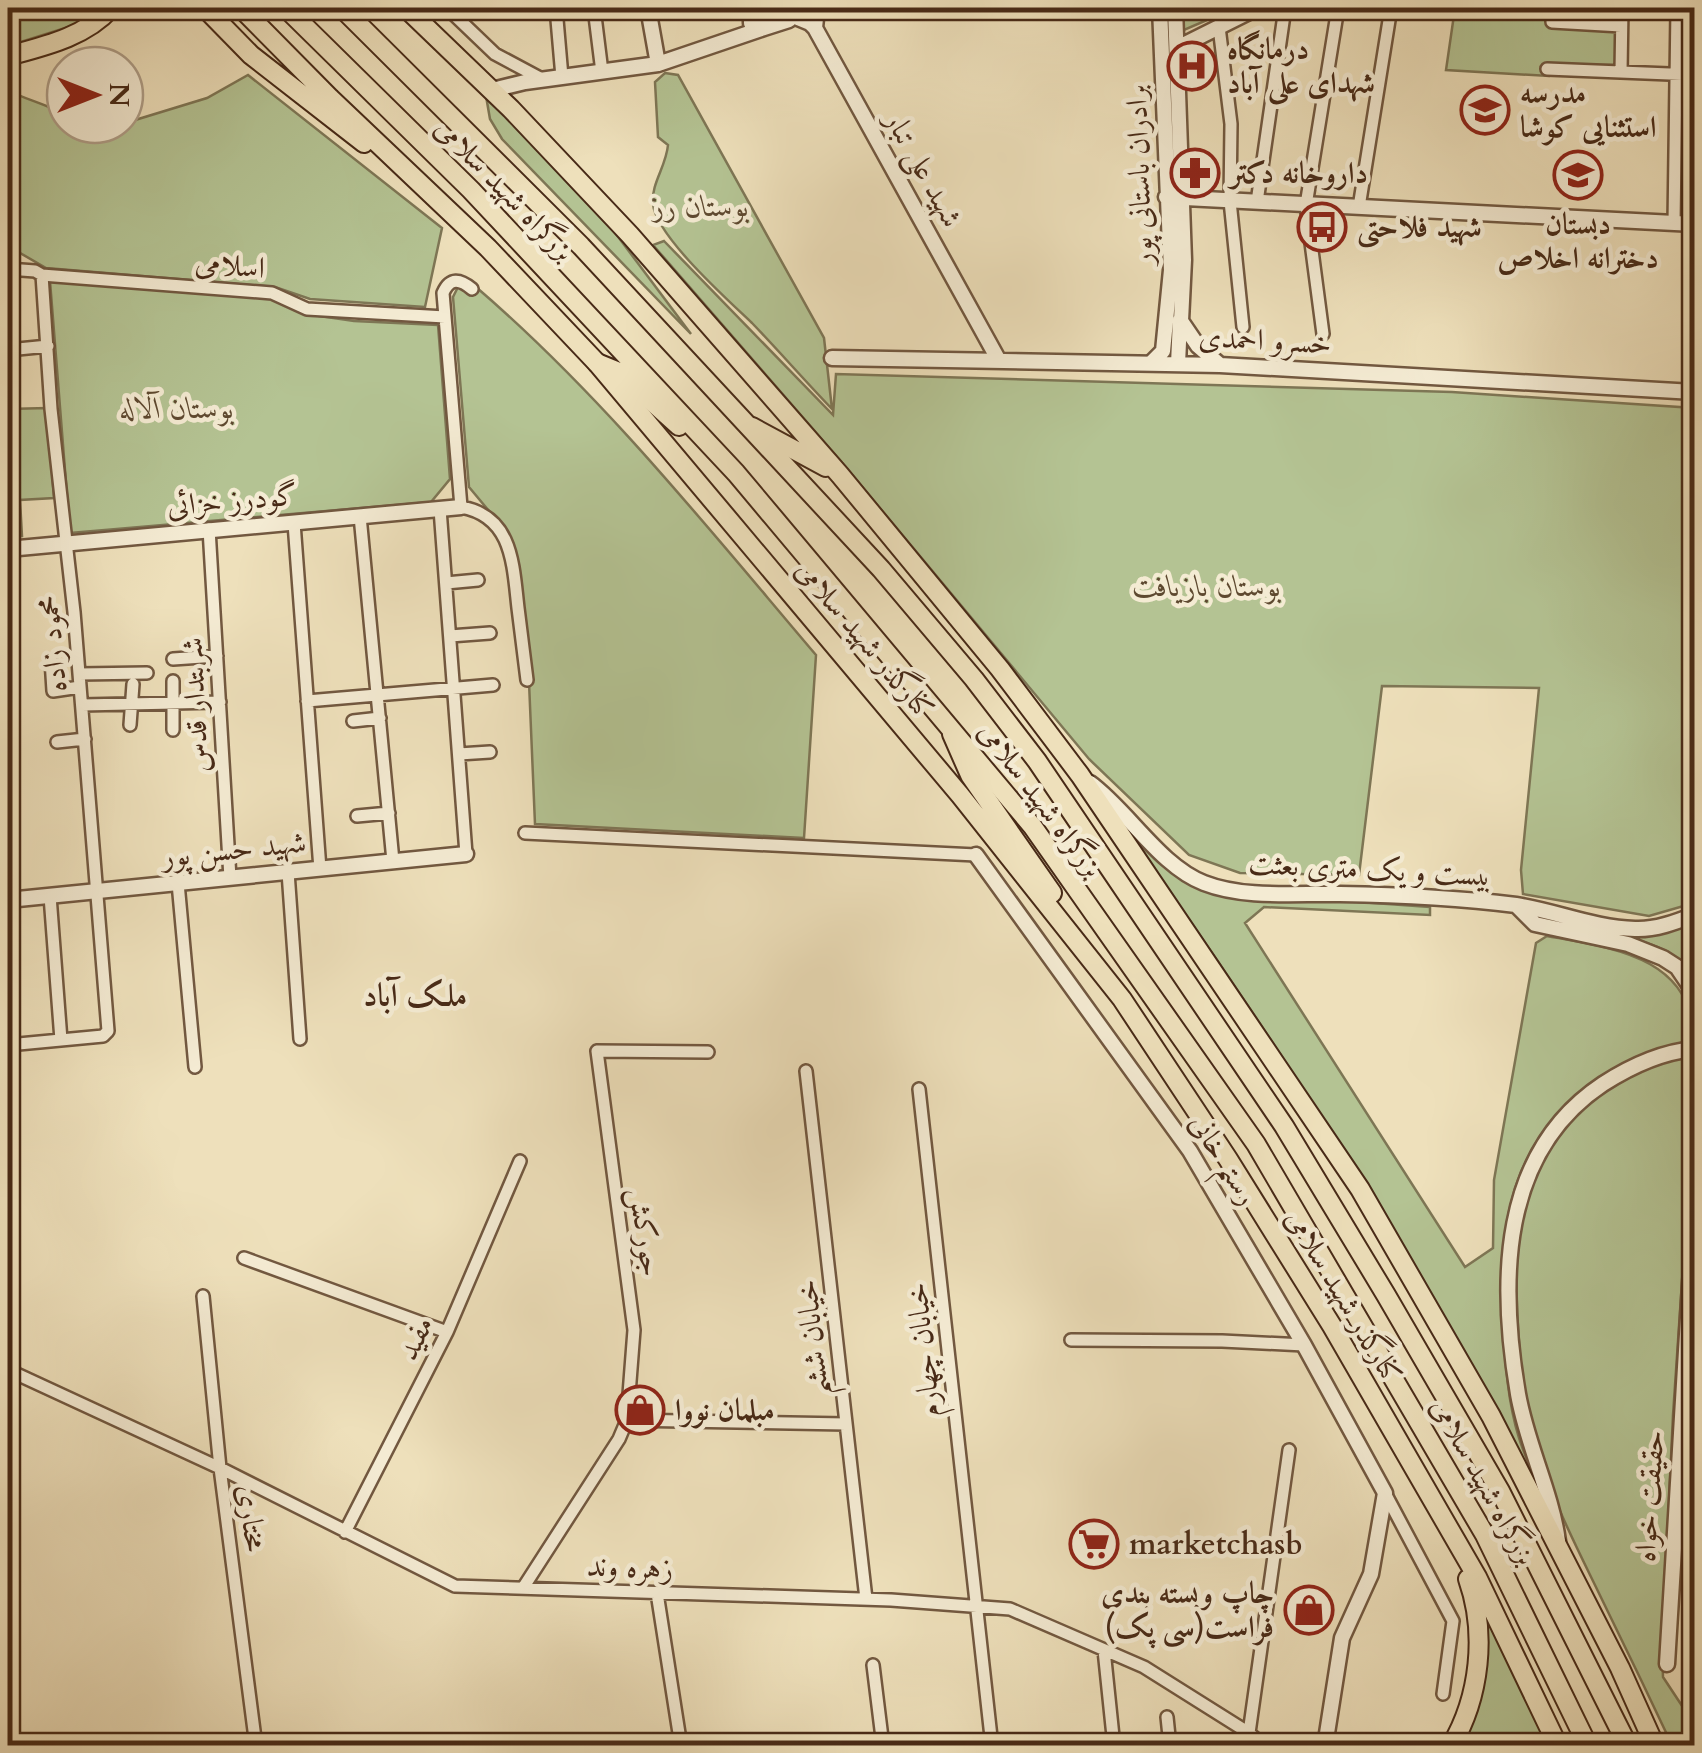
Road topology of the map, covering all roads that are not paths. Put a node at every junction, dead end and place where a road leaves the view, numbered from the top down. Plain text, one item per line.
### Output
1 (112, 8) edge
2 (205, 8) edge
3 (241, 8) edge
4 (286, 8) edge
5 (342, 8) edge
6 (406, 8) edge
7 (416, 8) edge
8 (446, 8) edge
9 (556, 8) edge
10 (594, 8) edge
11 (648, 8) edge
12 (817, 8) edge
13 (1160, 8) edge
14 (1175, 8) edge
15 (1258, 8) edge
16 (1285, 8) edge
17 (1338, 8) edge
18 (1391, 8) edge
19 (1553, 8) edge
20 (1622, 8) edge
21 (1677, 8) edge
22 (797, 10) edge
23 (751, 19) edge
24 (1621, 26) junction
25 (1219, 27) junction
26 (815, 28) junction
27 (435, 33) junction
28 (1177, 48) junction
29 (8, 56) edge
30 (658, 64) junction
31 (1547, 69) dead end
32 (602, 72) junction
33 (1621, 72) junction
34 (1675, 74) junction
35 (1694, 75) edge
36 (562, 77) junction
37 (542, 79) junction
38 (492, 90) junction
39 (428, 190) junction
40 (1166, 198) junction
41 (1183, 198) junction
42 (1230, 201) junction
43 (1257, 202) junction
44 (1306, 204) junction
45 (1359, 207) junction
46 (1674, 223) junction
47 (1694, 224) edge
48 (8, 270) edge
49 (42, 275) junction
50 (472, 289) dead end
51 (1169, 307) junction
52 (10, 308) dead end
53 (445, 317) junction
54 (1181, 322) junction
55 (1243, 327) dead end
56 (1323, 334) dead end
57 (48, 346) junction
58 (8, 350) edge
59 (832, 358) dead end
60 (998, 359) junction
61 (597, 362) junction
62 (1152, 362) junction
63 (1178, 364) junction
64 (1220, 364) junction
65 (1694, 392) edge
66 (744, 423) junction
67 (736, 473) junction
68 (840, 475) junction
69 (461, 507) junction
70 (440, 509) junction
71 (360, 516) junction
72 (294, 522) junction
73 (210, 529) junction
74 (68, 543) junction
75 (8, 549) edge
76 (478, 580) dead end
77 (446, 583) junction
78 (490, 633) dead end
79 (450, 636) junction
80 (218, 656) junction
81 (173, 659) dead end
82 (51, 660) dead end
83 (148, 674) dead end
84 (527, 680) dead end
85 (80, 681) junction
86 (172, 681) dead end
87 (133, 684) dead end
88 (493, 685) dead end
89 (454, 688) junction
90 (377, 695) junction
91 (8, 700) edge
92 (308, 701) junction
93 (173, 702) junction
94 (220, 702) junction
95 (132, 704) junction
96 (82, 706) junction
97 (8, 716) edge
98 (380, 718) junction
99 (945, 720) junction
100 (353, 721) dead end
101 (130, 725) dead end
102 (174, 730) dead end
103 (84, 739) junction
104 (9, 740) edge
105 (57, 742) dead end
106 (490, 752) dead end
107 (459, 754) junction
108 (1080, 776) junction
109 (388, 813) junction
110 (357, 816) dead end
111 (525, 833) dead end
112 (466, 854) joint
113 (976, 855) joint
114 (393, 861) junction
115 (320, 868) junction
116 (288, 872) junction
117 (230, 878) junction
118 (178, 882) junction
119 (97, 890) junction
120 (50, 896) junction
121 (8, 900) edge
122 (1517, 906) junction
123 (1694, 915) edge
124 (1694, 992) edge
125 (1122, 999) junction
126 (8, 1020) edge
127 (300, 1039) dead end
128 (60, 1040) junction
129 (8, 1045) edge
130 (1694, 1050) edge
131 (708, 1052) dead end
132 (195, 1067) dead end
133 (806, 1071) dead end
134 (919, 1089) dead end
135 (520, 1161) dead end
136 (1694, 1219) edge
137 (244, 1258) dead end
138 (203, 1296) dead end
139 (1691, 1330) edge
140 (447, 1332) junction
141 (1071, 1340) dead end
142 (1304, 1345) junction
143 (8, 1370) edge
144 (628, 1420) junction
145 (846, 1424) junction
146 (1289, 1450) dead end
147 (220, 1468) junction
148 (1385, 1493) junction
149 (345, 1532) junction
150 (1456, 1541) junction
151 (1560, 1552) junction
152 (522, 1588) junction
153 (658, 1593) junction
154 (866, 1600) junction
155 (976, 1606) junction
156 (1104, 1650) junction
157 (1666, 1664) dead end
158 (873, 1665) dead end
159 (1443, 1694) dead end
160 (1167, 1718) dead end
161 (1249, 1733) junction
162 (256, 1746) edge
163 (681, 1746) edge
164 (883, 1746) edge
165 (992, 1746) edge
166 (1114, 1746) edge
167 (1170, 1746) edge
168 (1264, 1746) edge
169 (1325, 1746) edge
170 (1452, 1746) edge
171 (1558, 1746) edge
172 (1588, 1746) edge
173 (1628, 1746) edge
174 (1656, 1746) edge

1 - 29 main road
2 - 39 main road
3 - 39 main road, کنارگذر شهید سلامی
4 - 67 main road, بزرگراه شهید سلامی
5 - 66 main road, بزرگراه شهید سلامی
6 - 27 main road
7 - 27 main road
8 - 37 street
9 - 36 street
10 - 32 street
11 - 30 street
12 - 26 street
13 - 40 street, برادران باستانی پور
14 - 28 street, برادران باستانی پور
15 - 25 street
16 - 43 street
17 - 44 street
18 - 45 street
19 - 24 street
20 - 24 street
21 - 34 street
22 - 23 street
22 - 26 street
23 - 30 street
24 - 33 street
25 - 28 street
25 - 42 street
26 - 60 street, شهید علی تبار
27 - 38 main road
28 - 41 street, برادران باستانی پور
30 - 32 street
31 - 33 street
32 - 36 street
33 - 34 street
34 - 35 street
34 - 46 street
36 - 37 street
37 - 38 street
38 - 68 main road
39 - 61 main road, کنارگذر شهید سلامی
40 - 41 street
40 - 51 street, برادران باستانی پور
41 - 42 street
41 - 54 street, برادران باستانی پور
42 - 43 street
42 - 55 street
43 - 44 street
44 - 45 street
44 - 56 street
45 - 46 street
46 - 47 street
48 - 49 street, اسلامی
48 - 52 street
49 - 53 street, اسلامی
49 - 57 street, محمود زاده
50 - 53 street
51 - 54 street
51 - 62 street, برادران باستانی پور
53 - 69 street
54 - 63 street, برادران باستانی پور
54 - 64 street
57 - 58 street
57 - 74 street, محمود زاده
59 - 60 street, خسرو احمدی
60 - 62 street, خسرو احمدی
61 - 67 main road
61 - 125 main road, کنارگذر شهید سلامی
62 - 63 street, خسرو احمدی
63 - 64 street, خسرو احمدی
64 - 65 street, خسرو احمدی
66 - 68 main road
66 - 173 main road, بزرگراه شهید سلامی
67 - 99 main road, بزرگراه شهید سلامی
68 - 108 main road
69 - 70 street, گودرز خزائی
69 - 84 street
70 - 71 street, گودرز خزائی
70 - 77 street
71 - 72 street, گودرز خزائی
71 - 90 street
72 - 73 street, گودرز خزائی
72 - 92 street
73 - 74 street, گودرز خزائی
73 - 80 street, شربتدار قدس
74 - 75 street, گودرز خزائی
74 - 85 street, محمود زاده
76 - 77 street
77 - 79 street
78 - 79 street
79 - 89 street
80 - 81 street
80 - 94 street, شربتدار قدس
82 - 85 street
83 - 85 street
85 - 96 street, محمود زاده
86 - 93 street
87 - 95 street
88 - 89 street
89 - 90 street
89 - 107 street
90 - 92 street
90 - 98 street
91 - 97 street
92 - 115 street
93 - 94 street
93 - 95 street
93 - 102 street
94 - 117 street, شربتدار قدس
95 - 96 street
95 - 101 street
96 - 103 street, محمود زاده
97 - 104 street
98 - 100 street
98 - 109 street
99 - 125 main road
99 - 172 main road, بزرگراه شهید سلامی
103 - 105 street
103 - 119 street, محمود زاده
106 - 107 street
107 - 112 street
108 - 122 street, بیست و یک متری بعثت
108 - 151 main road
109 - 110 street
109 - 114 street
111 - 113 street
112 - 114 street, شهید حسن پور
113 - 142 street, رستم خانی
114 - 115 street, شهید حسن پور
115 - 116 street, شهید حسن پور
116 - 117 street, شهید حسن پور
116 - 127 street
117 - 118 street, شهید حسن پور
118 - 119 street, شهید حسن پور
118 - 132 street
119 - 120 street, شهید حسن پور
119 - 128 street, محمود زاده
120 - 121 street, شهید حسن پور
120 - 128 street
122 - 123 street, بیست و یک متری بعثت
122 - 124 street
125 - 150 main road, کنارگذر شهید سلامی
126 - 129 street
128 - 129 street
130 - 151 street
131 - 144 street, جورکش
133 - 145 street, خیابان ششم
134 - 155 street, خیابان چهارم
135 - 140 street, مفید
136 - 139 street, حقیقت خواه
137 - 140 street
138 - 147 street, مختاری
139 - 157 street, حقیقت خواه
140 - 149 street, مفید
141 - 142 street
142 - 148 street, رستم خانی
143 - 147 street, زهره وند
144 - 145 street
144 - 152 street
145 - 154 street, خیابان ششم
146 - 161 street
147 - 149 street, زهره وند
147 - 162 street, مختاری
148 - 159 street
148 - 169 street
149 - 152 street, زهره وند
150 - 170 main road
150 - 171 main road, کنارگذر شهید سلامی
151 - 174 main road
152 - 153 street, زهره وند
153 - 154 street, زهره وند
153 - 163 street
154 - 155 street, زهره وند
155 - 156 street, زهره وند
155 - 165 street, خیابان چهارم
156 - 161 street, زهره وند
156 - 166 street
158 - 164 street
160 - 167 street
161 - 168 street, زهره وند

